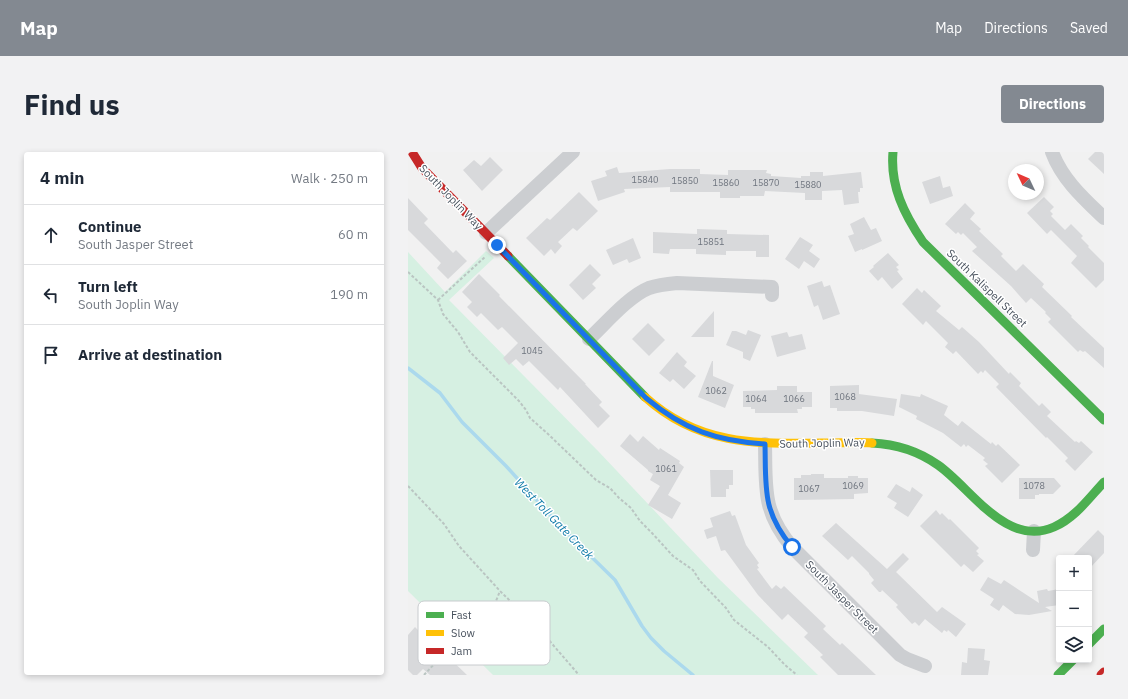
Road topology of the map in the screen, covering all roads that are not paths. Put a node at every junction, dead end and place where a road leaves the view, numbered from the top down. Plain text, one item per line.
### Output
1 (412, 152) edge
2 (573, 152) edge
3 (893, 152) edge
4 (1052, 152) edge
5 (1104, 218) edge
6 (486, 233) junction
7 (772, 295) dead end
8 (589, 339) junction
9 (1104, 420) edge
10 (765, 444) junction
11 (1104, 482) edge
12 (1034, 531) junction
13 (1033, 550) dead end
14 (1104, 628) edge
15 (1092, 641) edge
16 (1070, 663) edge
17 (925, 666) dead end
18 (1104, 672) edge
19 (1058, 675) edge
20 (1101, 675) edge

1 - 6 street, South Joplin Way
2 - 6 street
3 - 9 street, South Kalispell Street
4 - 5 street
6 - 8 street, South Joplin Way
7 - 8 street
8 - 10 street, South Joplin Way
10 - 12 street, South Joplin Way
10 - 17 street, South Jasper Street
11 - 12 street, South Joplin Way
12 - 13 street
14 - 15 street
16 - 19 street
18 - 20 street

